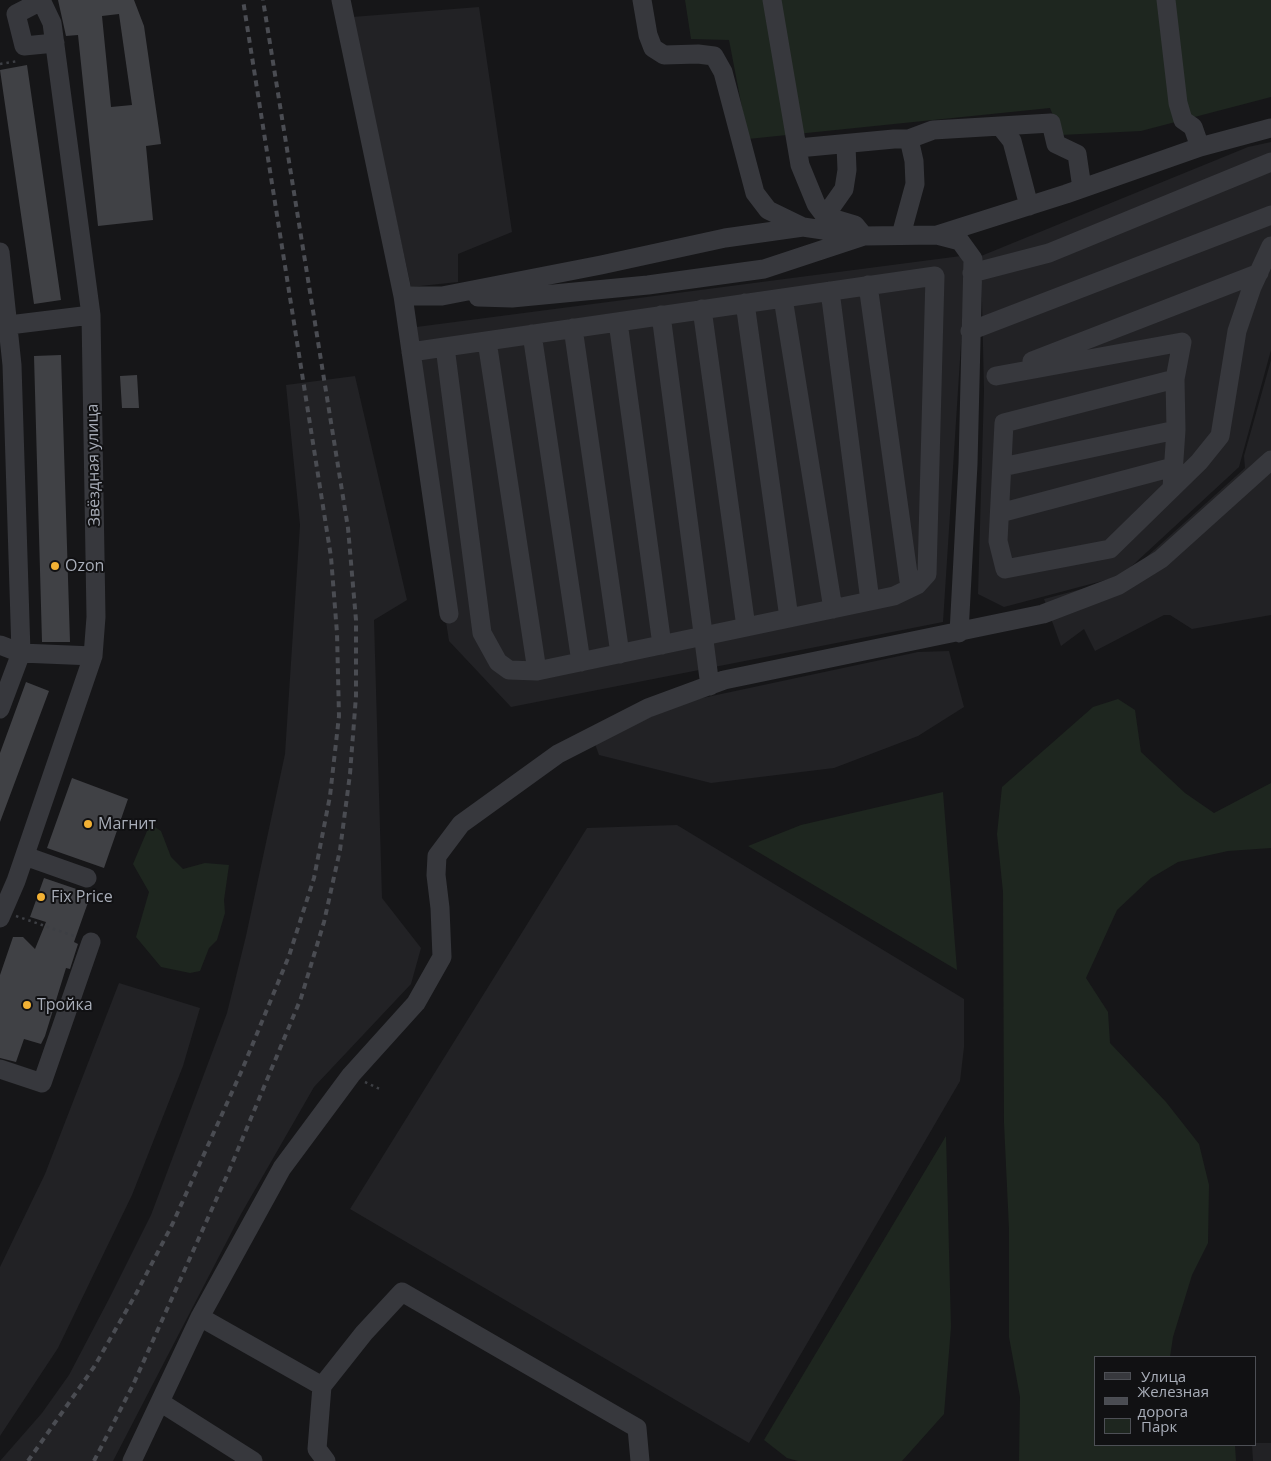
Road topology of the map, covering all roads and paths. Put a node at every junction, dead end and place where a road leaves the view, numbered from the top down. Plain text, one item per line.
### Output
1 (41, 0) edge
2 (341, 0) edge
3 (642, 0) edge
4 (772, 0) edge
5 (1166, 0) edge
6 (55, 43) junction
7 (1000, 126) junction
8 (1271, 128) edge
9 (909, 139) junction
10 (846, 145) junction
11 (1200, 147) junction
12 (798, 148) junction
13 (1271, 162) edge
14 (1082, 188) junction
15 (1029, 206) junction
16 (1271, 215) edge
17 (825, 216) junction
18 (803, 228) junction
19 (901, 235) junction
20 (937, 235) junction
21 (864, 236) junction
22 (1271, 246) edge
23 (0, 252) edge
24 (972, 273) junction
25 (1259, 273) junction
26 (868, 286) junction
27 (830, 291) junction
28 (403, 296) junction
29 (442, 296) junction
30 (783, 298) junction
31 (745, 303) junction
32 (702, 309) junction
33 (91, 315) junction
34 (661, 315) junction
35 (618, 322) junction
36 (9, 326) junction
37 (573, 328) junction
38 (970, 331) junction
39 (532, 334) junction
40 (487, 341) junction
41 (445, 346) junction
42 (411, 352) junction
43 (6, 366) edge
44 (996, 376) junction
45 (1175, 380) junction
46 (969, 387) junction
47 (1176, 430) junction
48 (1271, 460) edge
49 (1002, 467) junction
50 (1172, 467) junction
51 (1172, 488) junction
52 (1000, 514) junction
53 (910, 588) junction
54 (870, 601) junction
55 (833, 609) junction
56 (449, 614) dead end
57 (789, 618) junction
58 (746, 627) junction
59 (959, 633) junction
60 (703, 636) junction
61 (0, 645) edge
62 (662, 645) junction
63 (21, 652) junction
64 (620, 654) junction
65 (93, 656) junction
66 (581, 662) junction
67 (537, 671) junction
68 (710, 686) junction
69 (0, 711) edge
70 (25, 856) junction
71 (8, 878) edge
72 (87, 878) dead end
73 (1, 915) edge
74 (91, 942) joint
75 (0, 1069) edge
76 (200, 1316) junction
77 (322, 1386) junction
78 (160, 1402) junction
79 (132, 1461) edge
80 (253, 1461) edge
81 (326, 1461) edge
82 (640, 1461) edge

1 - 6 street, Звёздная улица
1 - 6 street
2 - 28 street
3 - 18 street
4 - 12 street
5 - 11 street
6 - 33 street, Звёздная улица
7 - 9 street
7 - 14 street
7 - 15 street
8 - 11 street
9 - 10 street
9 - 19 street
10 - 12 street
10 - 17 street
11 - 14 street
12 - 17 street
13 - 24 street
14 - 15 street
15 - 20 street
16 - 38 street
17 - 21 street
18 - 21 street
18 - 29 street
19 - 20 street
19 - 21 street
20 - 24 street
21 - 29 street
22 - 25 street
23 - 36 street
24 - 38 street
25 - 44 street
25 - 51 street
26 - 27 street
26 - 53 street
26 - 53 street
27 - 30 street
27 - 54 street
28 - 29 street
28 - 42 street
30 - 31 street
30 - 55 street
31 - 32 street
31 - 57 street
32 - 34 street
32 - 58 street
33 - 36 street
33 - 65 street, Звёздная улица
34 - 35 street
34 - 60 street
35 - 37 street
35 - 62 street
36 - 43 street
37 - 39 street
37 - 64 street
38 - 46 street
39 - 40 street
39 - 66 street
40 - 41 street
40 - 67 street
41 - 42 street
41 - 67 street
42 - 56 street
43 - 63 street
44 - 45 street
44 - 46 street
45 - 47 street
45 - 49 street
46 - 59 street
47 - 49 street
47 - 50 street
48 - 59 street
49 - 52 street
50 - 51 street
50 - 52 street
51 - 52 street
53 - 54 street
54 - 55 street
55 - 57 street
57 - 58 street
58 - 60 street
59 - 68 street
60 - 62 street
60 - 68 street
61 - 63 street
62 - 64 street
63 - 65 street
63 - 69 street
64 - 66 street
65 - 70 street, Звёздная улица
66 - 67 street
68 - 76 street
70 - 71 street, Звёздная улица
70 - 72 street
71 - 73 street, Звёздная улица
73 - 74 path
74 - 75 street
76 - 77 street
76 - 78 street
77 - 81 street
77 - 82 street
78 - 79 street
78 - 80 street

